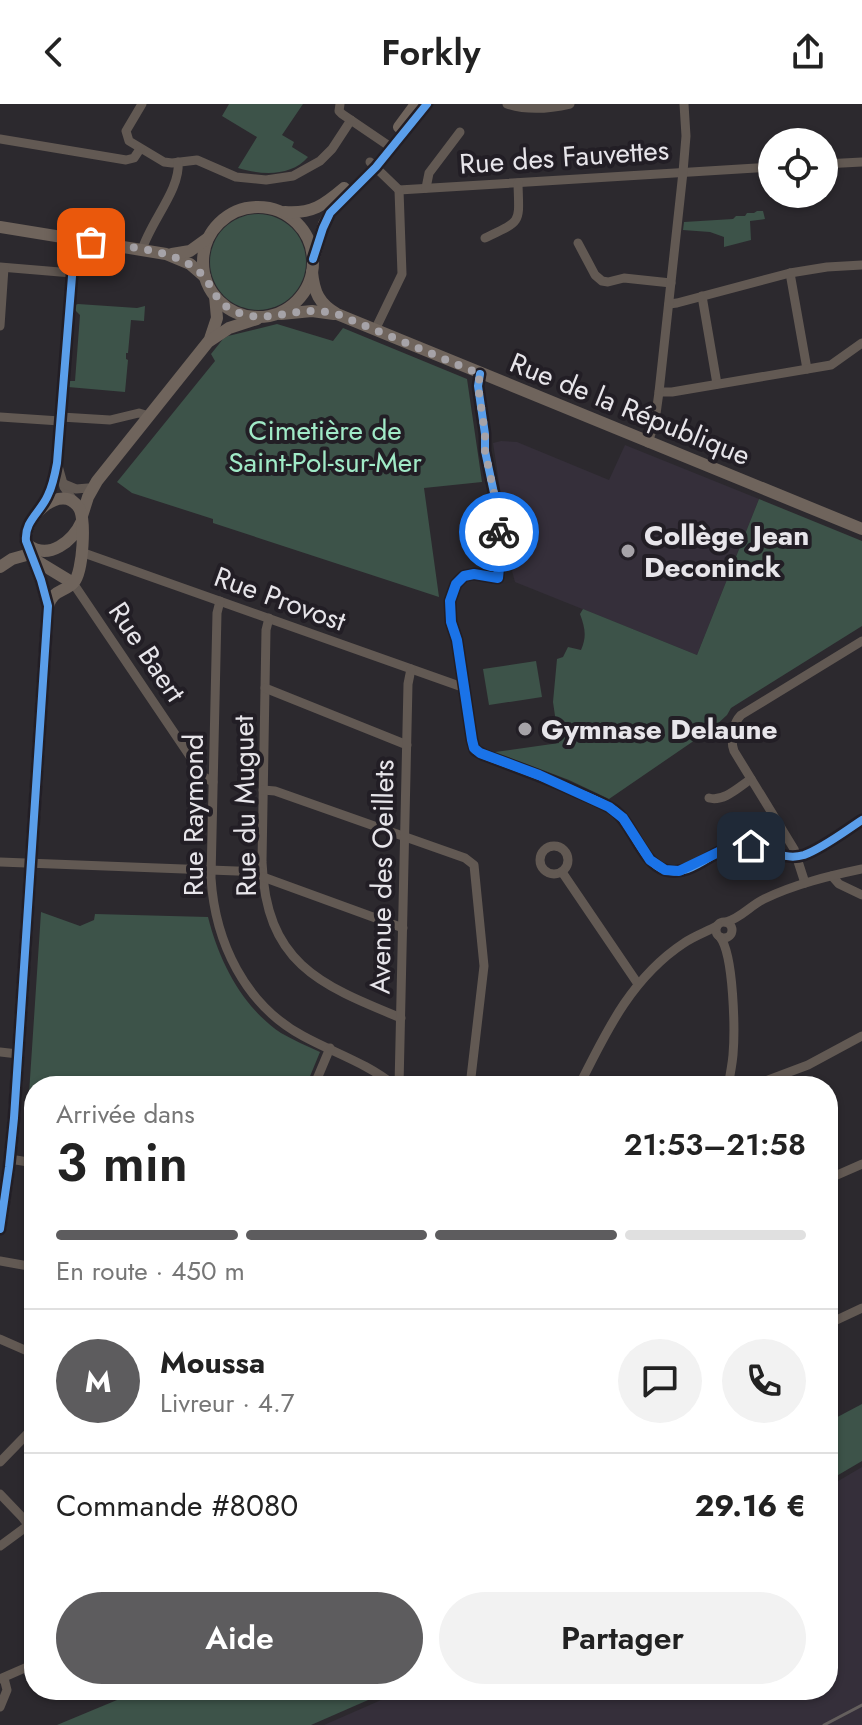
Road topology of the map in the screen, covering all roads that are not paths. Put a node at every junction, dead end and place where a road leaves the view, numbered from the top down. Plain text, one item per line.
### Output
1 (142, 104) edge
2 (340, 104) edge
3 (416, 104) edge
4 (427, 104) edge
5 (507, 104) edge
6 (570, 104) edge
7 (684, 104) edge
8 (351, 120) junction
9 (460, 132) dead end
10 (0, 139) edge
11 (389, 146) junction
12 (140, 149) junction
13 (178, 162) junction
14 (862, 162) edge
15 (838, 163) edge
16 (373, 164) junction
17 (758, 168) edge
18 (683, 172) junction
19 (518, 183) junction
20 (426, 188) junction
21 (399, 190) junction
22 (280, 211) junction
23 (0, 227) edge
24 (208, 238) junction
25 (485, 238) dead end
26 (75, 239) junction
27 (578, 243) dead end
28 (142, 250) junction
29 (166, 254) junction
30 (313, 265) junction
31 (862, 265) edge
32 (2, 267) edge
33 (72, 273) junction
34 (790, 273) junction
35 (205, 277) junction
36 (671, 283) junction
37 (215, 296) junction
38 (702, 296) junction
39 (669, 304) junction
40 (337, 314) junction
41 (269, 315) junction
42 (0, 326) edge
43 (375, 330) junction
44 (208, 342) junction
45 (862, 343) edge
46 (807, 369) junction
47 (480, 374) junction
48 (717, 384) junction
49 (659, 392) junction
50 (149, 416) junction
51 (0, 417) edge
52 (60, 419) junction
53 (648, 443) junction
54 (57, 463) junction
55 (63, 483) junction
56 (92, 484) junction
57 (71, 500) junction
58 (40, 509) junction
59 (82, 517) junction
60 (862, 529) edge
61 (32, 549) junction
62 (81, 552) junction
63 (12, 559) junction
64 (0, 567) edge
65 (73, 583) junction
66 (220, 601) junction
67 (48, 606) junction
68 (269, 618) junction
69 (862, 641) edge
70 (411, 669) junction
71 (265, 688) junction
72 (465, 688) junction
73 (407, 745) junction
74 (751, 779) junction
75 (213, 782) junction
76 (263, 790) junction
77 (709, 798) dead end
78 (862, 820) edge
79 (404, 837) junction
80 (798, 856) junction
81 (0, 862) edge
82 (31, 863) junction
83 (862, 869) edge
84 (211, 870) junction
85 (562, 872) dead end
86 (263, 874) junction
87 (832, 876) junction
88 (805, 883) junction
89 (862, 895) edge
90 (722, 924) junction
91 (403, 928) junction
92 (733, 932) junction
93 (720, 937) junction
94 (729, 965) junction
95 (638, 984) junction
96 (401, 1018) junction
97 (862, 1036) edge
98 (330, 1048) junction
99 (0, 1052) edge
100 (18, 1054) junction
101 (318, 1076) edge
102 (381, 1076) edge
103 (398, 1076) edge
104 (471, 1076) edge
105 (584, 1076) edge
106 (729, 1076) edge
107 (779, 1076) edge
108 (10, 1159) junction
109 (24, 1161) edge
110 (862, 1164) edge
111 (838, 1175) edge
112 (0, 1229) edge
113 (0, 1261) edge
114 (24, 1265) edge
115 (862, 1308) edge
116 (838, 1319) edge
117 (0, 1339) edge
118 (24, 1350) edge
119 (24, 1437) edge
120 (0, 1462) edge
121 (0, 1494) edge
122 (24, 1518) edge
123 (24, 1531) edge
124 (0, 1546) edge
125 (24, 1668) edge
126 (2, 1678) edge
127 (0, 1707) edge

1 - 12 street
2 - 8 street
3 - 11 street
4 - 11 street
5 - 6 street
7 - 18 street
8 - 11 street
8 - 13 street
9 - 20 street
10 - 12 street
11 - 16 street
12 - 13 street
13 - 28 street
14 - 15 street
16 - 21 street
16 - 22 street
16 - 30 street
17 - 18 street, Rue des Fauvettes
18 - 19 street, Rue des Fauvettes
18 - 36 street
19 - 20 street, Rue des Fauvettes
19 - 25 street
20 - 21 street, Rue des Fauvettes
21 - 43 street
22 - 24 street
22 - 30 street
23 - 26 street
24 - 29 street
24 - 35 street
26 - 28 street
26 - 33 street
27 - 36 street
28 - 29 street
29 - 35 street
30 - 40 street, Rue de la République
30 - 41 street
31 - 34 street
32 - 33 street
32 - 42 street
33 - 52 street
34 - 38 street
34 - 46 street
35 - 37 street
36 - 39 street
37 - 41 street
37 - 44 street
38 - 39 street
38 - 48 street
39 - 49 street
40 - 41 street, Rue de la République
40 - 43 street, Rue de la République
41 - 44 street
43 - 47 street, Rue de la République
44 - 50 street
45 - 46 street
46 - 48 street
47 - 53 street, Rue de la République
47 - 72 street
48 - 49 street
49 - 53 street
50 - 52 street
50 - 56 street
51 - 52 street
52 - 54 street
53 - 60 street, Rue de la République
54 - 55 street
54 - 58 street
55 - 56 street
55 - 57 street
56 - 57 street
56 - 59 street
57 - 58 street
57 - 59 street
58 - 61 street
59 - 61 street
59 - 62 street
61 - 63 street
61 - 63 street
61 - 65 street
61 - 67 street
62 - 65 street
62 - 66 street, Rue Provost
63 - 64 street
65 - 67 street
65 - 75 street, Rue Baert
66 - 68 street, Rue Provost
66 - 75 street, Rue Raymond
67 - 82 street
68 - 70 street, Rue Provost
68 - 71 street, Rue du Muguet
69 - 74 street
70 - 72 street, Rue Provost
70 - 73 street, Avenue des Oeillets
71 - 73 street
71 - 76 street, Rue du Muguet
72 - 80 street
73 - 79 street, Avenue des Oeillets
74 - 77 street
74 - 80 street
75 - 84 street, Rue Raymond
76 - 79 street
76 - 86 street, Rue du Muguet
78 - 80 street
79 - 91 street, Avenue des Oeillets
79 - 104 street
80 - 88 street
81 - 82 street
82 - 84 street
82 - 100 street
83 - 87 street
84 - 86 street
84 - 98 street, Rue Raymond
85 - 95 street
86 - 91 street
86 - 96 street, Rue du Muguet
87 - 88 street
87 - 89 street
88 - 90 street
90 - 92 street
90 - 93 street
90 - 95 street
91 - 96 street, Avenue des Oeillets
92 - 93 street
92 - 94 street
93 - 94 street
94 - 106 street
95 - 105 street
96 - 103 street, Avenue des Oeillets
97 - 107 street
98 - 101 street
98 - 102 street, Rue Raymond
99 - 100 street
100 - 108 street
108 - 109 street
108 - 112 street
110 - 111 street
113 - 114 street
115 - 116 street
117 - 118 street
119 - 120 street
121 - 122 street
123 - 124 street
125 - 126 street
126 - 127 street

